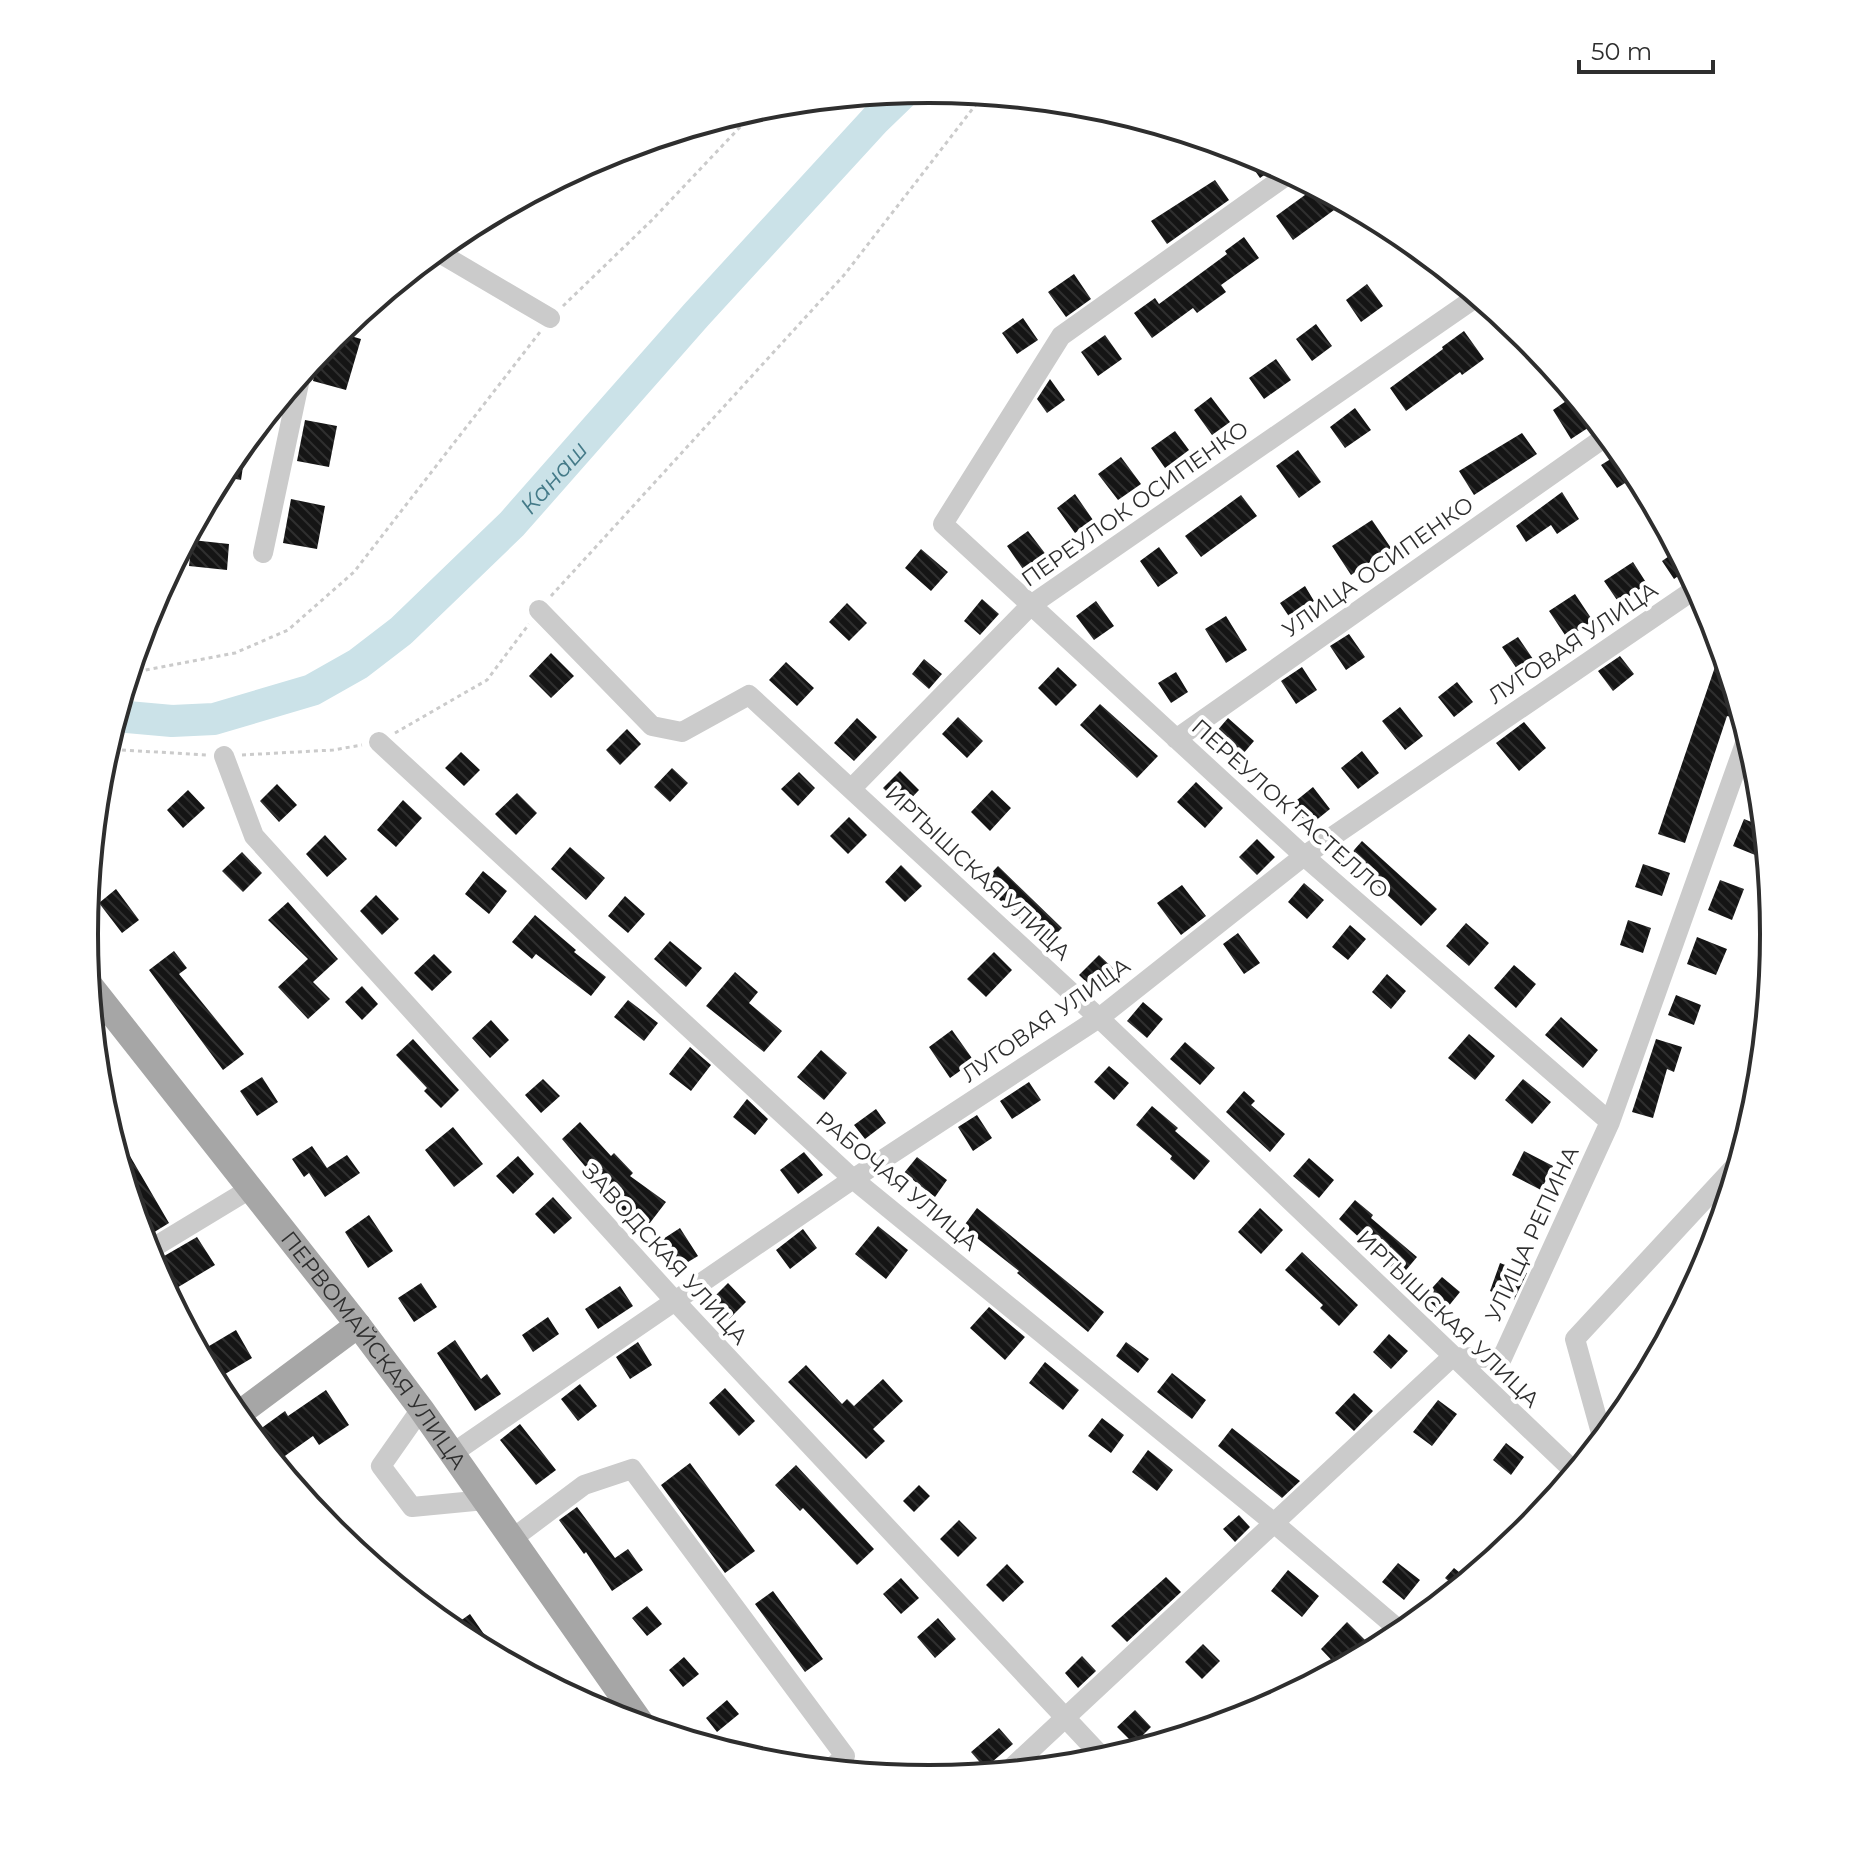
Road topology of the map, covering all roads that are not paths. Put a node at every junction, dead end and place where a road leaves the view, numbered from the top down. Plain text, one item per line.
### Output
1 (1279, 181) edge
2 (447, 258) edge
3 (1469, 302) edge
4 (550, 318) road end
5 (296, 395) edge
6 (1599, 442) edge
7 (263, 553) dead end
8 (1688, 594) edge
9 (1031, 605) junction
10 (539, 610) road end
11 (1176, 739) junction
12 (379, 742) road end
13 (1741, 755) edge
14 (224, 756) road end
15 (851, 789) junction
16 (1304, 856) junction
17 (101, 999) edge
18 (1099, 1018) junction
19 (1610, 1122) junction
20 (1724, 1178) edge
21 (853, 1179) junction
22 (250, 1189) junction
23 (158, 1245) edge
24 (674, 1300) junction
25 (358, 1325) junction
26 (1452, 1357) junction
27 (247, 1408) edge
28 (421, 1409) junction
29 (1599, 1427) edge
30 (453, 1453) junction
31 (1569, 1466) edge
32 (485, 1500) junction
33 (1274, 1523) junction
34 (512, 1539) junction
35 (1393, 1625) edge
36 (633, 1711) edge
37 (1065, 1718) junction
38 (1095, 1749) edge
39 (840, 1761) edge
40 (1019, 1761) edge

1 - 9 street, ПЕРЕУЛОК ГАСТЕЛЛО
2 - 4 street
3 - 9 street, ПЕРЕУЛОК ОСИПЕНКО
5 - 7 street
6 - 11 street, УЛИЦА ОСИПЕНКО
8 - 16 street, ЛУГОВАЯ УЛИЦА
9 - 11 street, ПЕРЕУЛОК ГАСТЕЛЛО
9 - 15 street, ПЕРЕУЛОК ОСИПЕНКО
10 - 15 street, ИРТЫШСКАЯ УЛИЦА
11 - 16 street, ПЕРЕУЛОК ГАСТЕЛЛО
12 - 21 street, РАБОЧАЯ УЛИЦА
13 - 19 street, УЛИЦА РЕПИНА
14 - 24 street, ЗАВОДСКАЯ УЛИЦА
15 - 18 street, ИРТЫШСКАЯ УЛИЦА
16 - 18 street, ЛУГОВАЯ УЛИЦА
16 - 19 street, ПЕРЕУЛОК ГАСТЕЛЛО
17 - 22 main road, ПЕРВОМАЙСКАЯ УЛИЦА
18 - 21 street, ЛУГОВАЯ УЛИЦА
18 - 26 street, ИРТЫШСКАЯ УЛИЦА
19 - 26 street, УЛИЦА РЕПИНА
20 - 29 street
21 - 24 street, ЛУГОВАЯ УЛИЦА
21 - 33 street, РАБОЧАЯ УЛИЦА
22 - 23 street
22 - 25 main road, ПЕРВОМАЙСКАЯ УЛИЦА
24 - 30 street, ЛУГОВАЯ УЛИЦА
24 - 37 street, ЗАВОДСКАЯ УЛИЦА
25 - 27 main road
25 - 28 main road, ПЕРВОМАЙСКАЯ УЛИЦА
26 - 31 street, ИРТЫШСКАЯ УЛИЦА
26 - 33 street
28 - 30 main road, ПЕРВОМАЙСКАЯ УЛИЦА
28 - 32 street
30 - 32 main road, ПЕРВОМАЙСКАЯ УЛИЦА
32 - 34 main road, ПЕРВОМАЙСКАЯ УЛИЦА
33 - 35 street, РАБОЧАЯ УЛИЦА
33 - 37 street
34 - 36 main road, ПЕРВОМАЙСКАЯ УЛИЦА
34 - 39 street
37 - 38 street, ЗАВОДСКАЯ УЛИЦА
37 - 40 street

